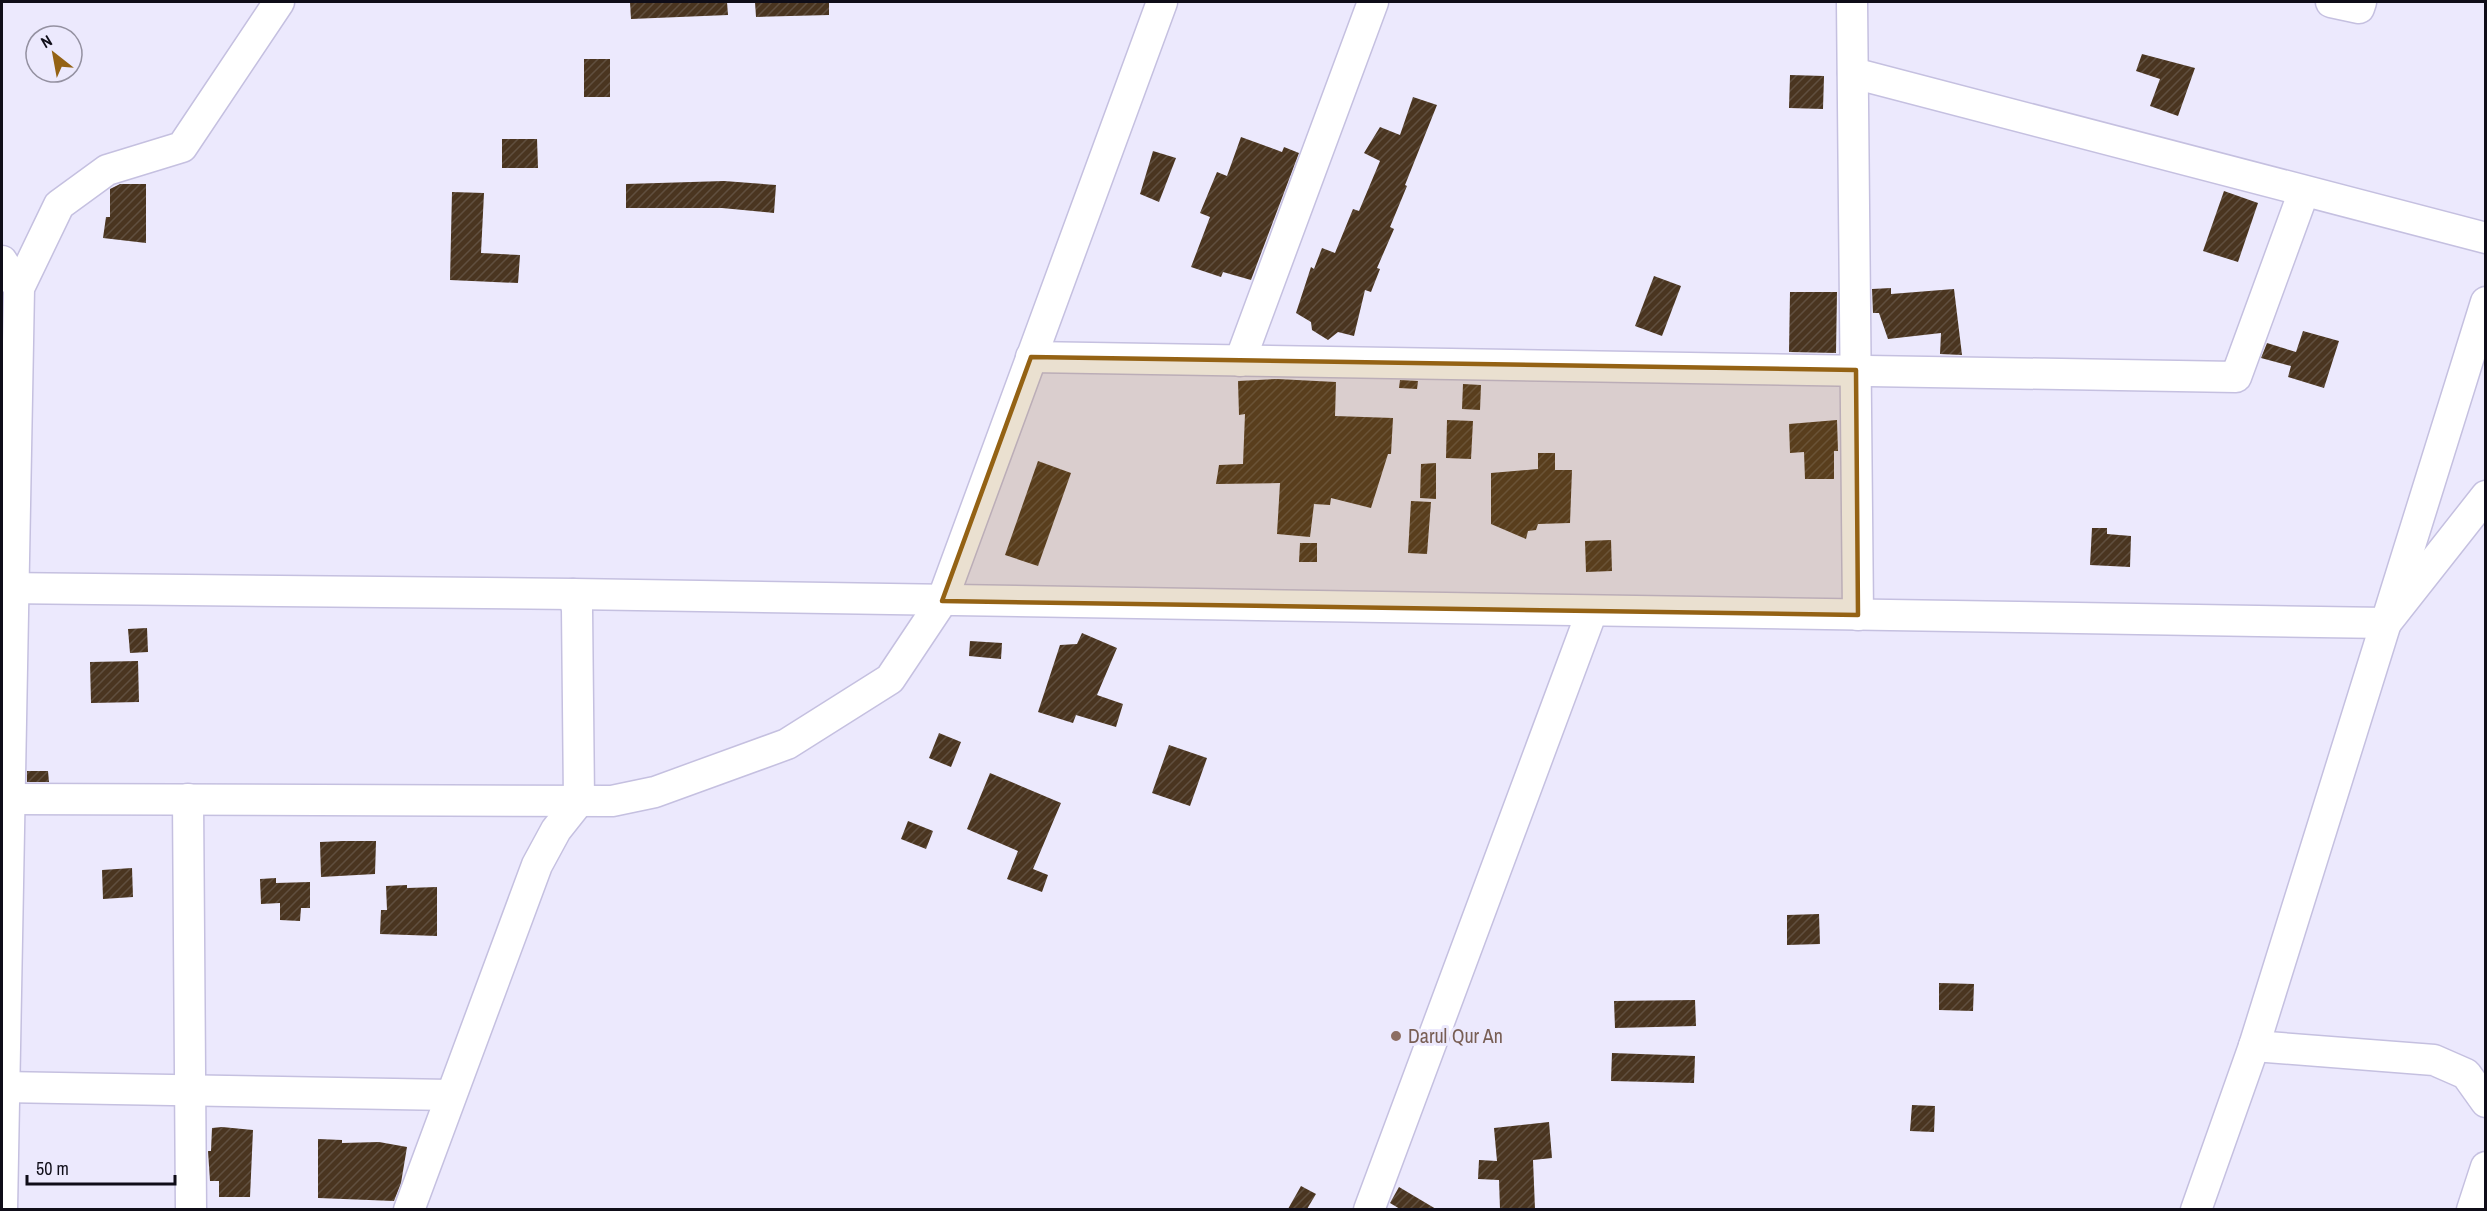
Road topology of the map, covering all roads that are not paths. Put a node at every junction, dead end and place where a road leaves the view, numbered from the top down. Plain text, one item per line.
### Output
1 (279, 2) edge
2 (1162, 2) edge
3 (1373, 2) edge
4 (1852, 2) edge
5 (2331, 2) edge
6 (2361, 2) edge
7 (1853, 73) junction
8 (2304, 191) junction
9 (2486, 238) edge
10 (2, 261) edge
11 (19, 288) junction
12 (2486, 302) edge
13 (1031, 357) junction
14 (1240, 361) junction
15 (1856, 370) junction
16 (10, 377) edge
17 (2486, 496) edge
18 (7, 588) edge
19 (573, 594) junction
20 (942, 601) junction
21 (1592, 611) junction
22 (1858, 615) junction
23 (2386, 623) junction
24 (10, 799) junction
25 (188, 799) junction
26 (579, 801) junction
27 (2254, 1046) junction
28 (3, 1087) edge
29 (190, 1090) junction
30 (450, 1095) junction
31 (2486, 1102) edge
32 (2486, 1167) edge
33 (2, 1209) edge
34 (191, 1209) edge
35 (409, 1209) edge
36 (1369, 1209) edge
37 (2196, 1209) edge
38 (2472, 1209) edge

1 - 11 street
2 - 13 street
3 - 14 street
4 - 7 street
5 - 6 street
7 - 8 street
7 - 15 street
8 - 9 street
8 - 15 street
10 - 11 street
11 - 16 street
12 - 23 street
13 - 14 street
13 - 20 street
14 - 15 street
15 - 22 street
16 - 18 street
17 - 23 street
18 - 19 street
18 - 24 street
19 - 20 street
19 - 26 street
20 - 21 street
20 - 26 street
21 - 22 street
21 - 36 street
22 - 23 street
23 - 27 street
24 - 25 street
24 - 28 street
25 - 26 street
25 - 29 street
26 - 30 street
27 - 31 street
27 - 37 street
28 - 29 street
28 - 33 street
29 - 30 street
29 - 34 street
30 - 35 street
32 - 38 street

